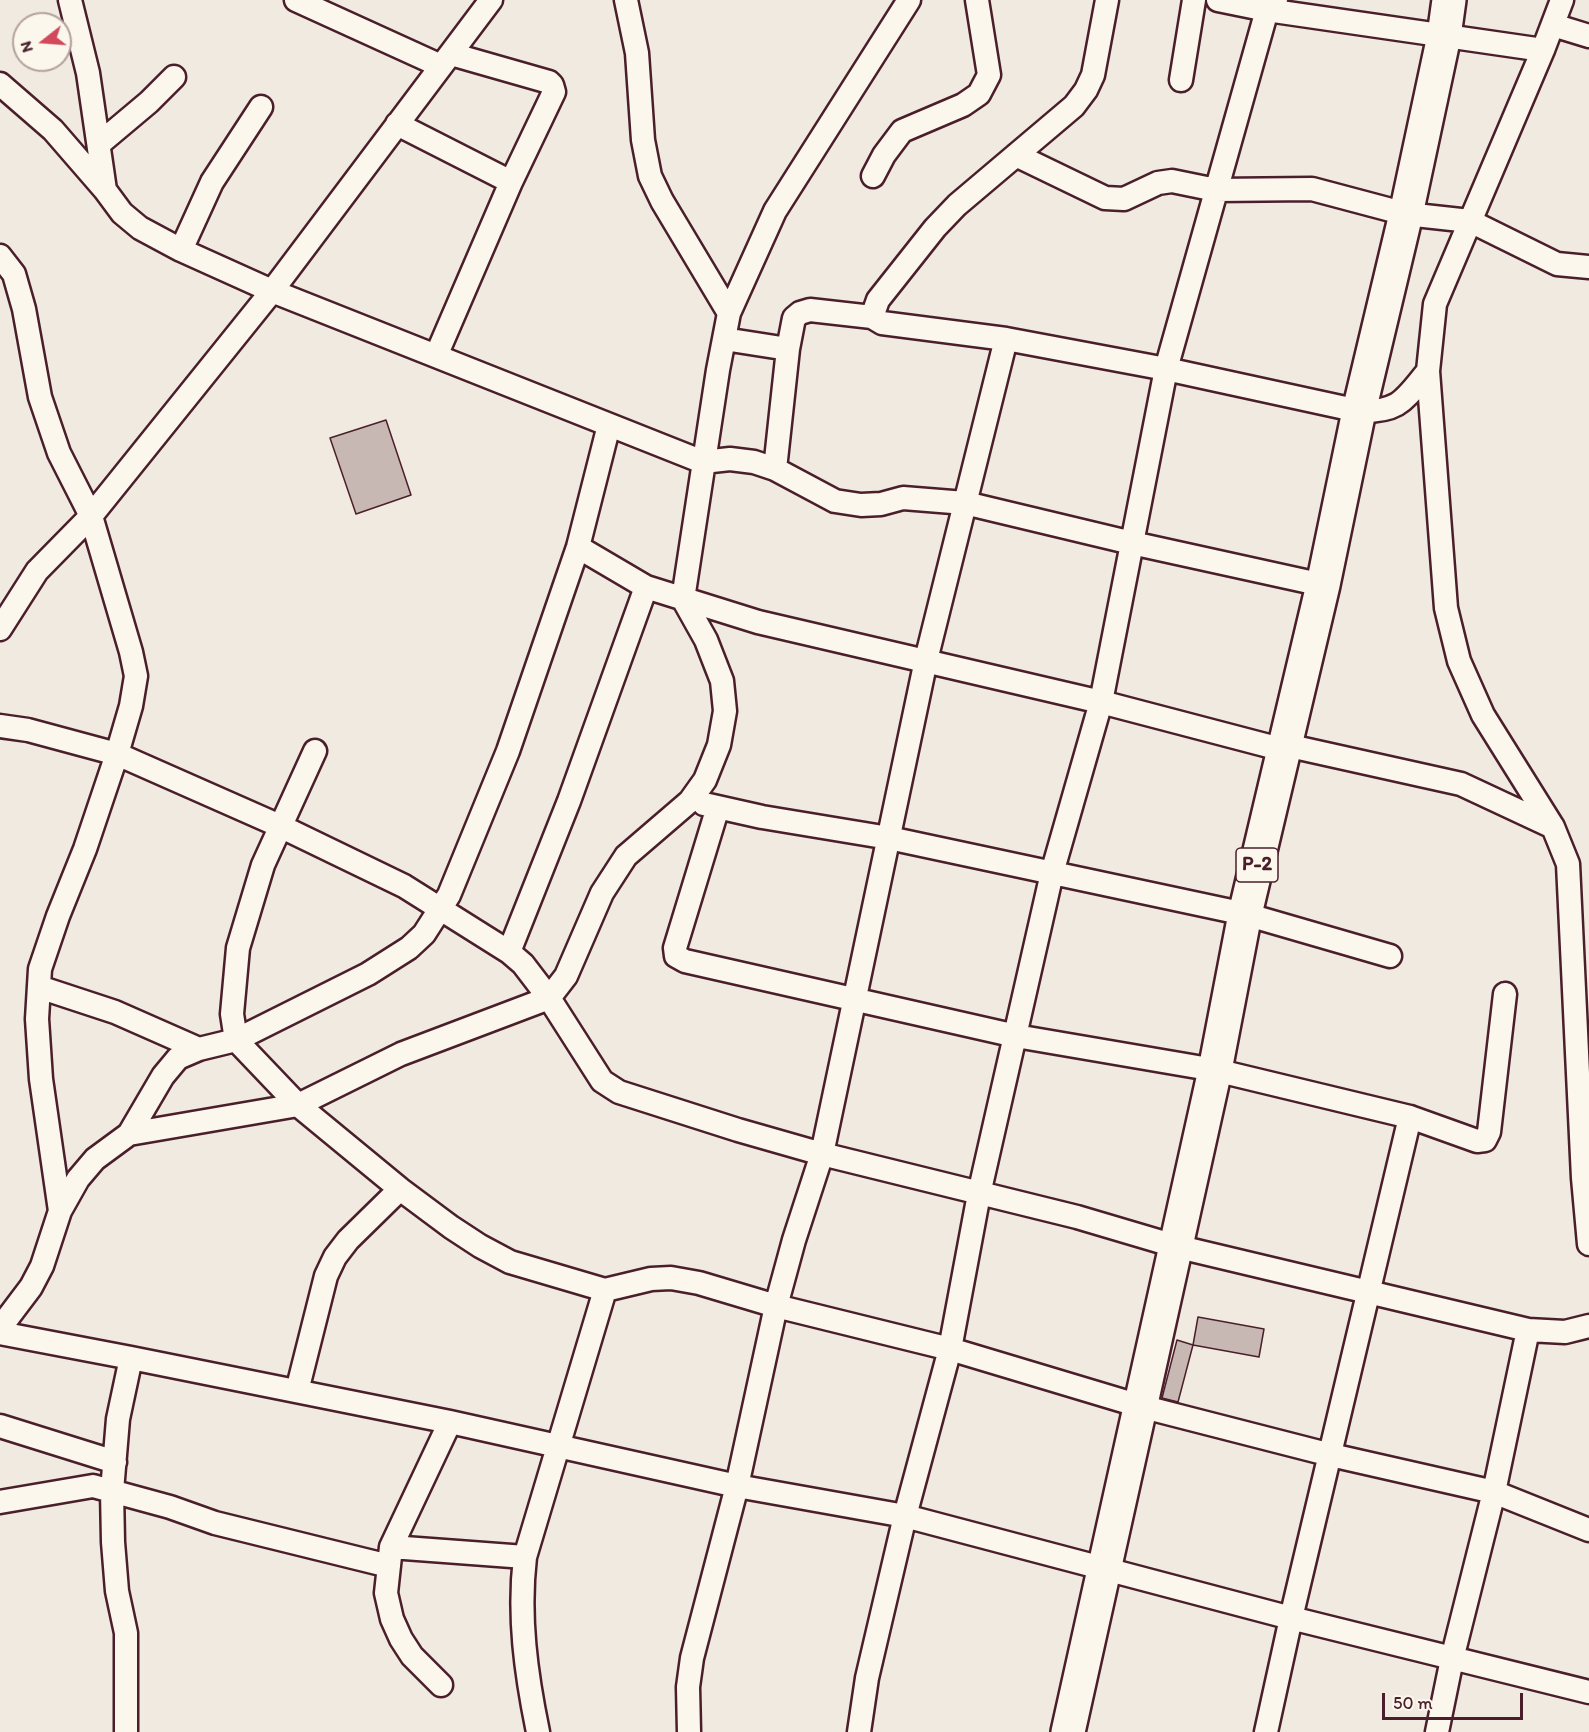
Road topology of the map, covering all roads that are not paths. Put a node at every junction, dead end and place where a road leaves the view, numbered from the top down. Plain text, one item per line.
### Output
1 (69, 0) edge
2 (296, 0) edge
3 (491, 0) edge
4 (626, 0) edge
5 (909, 0) edge
6 (977, 0) edge
7 (1107, 0) edge
8 (1194, 0) edge
9 (1218, 0) edge
10 (1449, 0) edge
11 (1562, 0) edge
12 (1271, 5) edge
13 (1553, 25) junction
14 (1444, 36) junction
15 (1589, 36) edge
16 (1544, 50) junction
17 (446, 60) junction
18 (174, 77) dead end
19 (1181, 80) dead end
20 (2, 93) edge
21 (261, 107) dead end
22 (397, 124) junction
23 (99, 144) junction
24 (1016, 155) junction
25 (873, 176) dead end
26 (511, 182) junction
27 (105, 190) junction
28 (1216, 190) junction
29 (1406, 214) junction
30 (1470, 221) junction
31 (181, 250) junction
32 (0, 256) edge
33 (1589, 267) edge
34 (272, 291) junction
35 (729, 313) junction
36 (872, 317) junction
37 (724, 339) junction
38 (1006, 339) junction
39 (788, 349) junction
40 (436, 356) junction
41 (1166, 369) junction
42 (1428, 370) junction
43 (1359, 411) junction
44 (609, 425) junction
45 (703, 462) junction
46 (775, 469) junction
47 (965, 503) junction
48 (91, 516) junction
49 (1132, 543) junction
50 (578, 547) junction
51 (1323, 585) junction
52 (646, 587) junction
53 (683, 599) junction
54 (0, 629) edge
55 (926, 660) junction
56 (1101, 702) junction
57 (0, 726) edge
58 (1284, 750) junction
59 (315, 751) dead end
60 (117, 754) junction
61 (690, 801) junction
62 (718, 807) junction
63 (280, 825) junction
64 (1553, 827) junction
65 (889, 838) junction
66 (1052, 873) junction
67 (441, 909) junction
68 (1245, 914) junction
69 (509, 952) junction
70 (1390, 956) dead end
71 (39, 987) junction
72 (1505, 994) dead end
73 (549, 998) junction
74 (854, 1001) junction
75 (1016, 1036) junction
76 (236, 1040) junction
77 (199, 1049) junction
78 (1215, 1070) junction
79 (298, 1105) junction
80 (1410, 1117) junction
81 (129, 1134) junction
82 (822, 1154) junction
83 (400, 1189) junction
84 (979, 1194) junction
85 (60, 1211) junction
86 (1589, 1244) edge
87 (1175, 1246) junction
88 (605, 1290) junction
89 (1369, 1292) junction
90 (776, 1306) junction
91 (1589, 1326) edge
92 (0, 1328) edge
93 (1528, 1330) junction
94 (0, 1334) edge
95 (950, 1349) junction
96 (131, 1358) junction
97 (297, 1391) junction
98 (1140, 1406) junction
99 (450, 1422) junction
100 (0, 1426) edge
101 (558, 1447) junction
102 (1331, 1455) junction
103 (115, 1462) junction
104 (737, 1486) junction
105 (112, 1491) junction
106 (1494, 1492) junction
107 (0, 1502) edge
108 (905, 1516) junction
109 (1589, 1530) edge
110 (390, 1556) junction
111 (525, 1557) junction
112 (1104, 1569) junction
113 (1291, 1618) junction
114 (1452, 1659) junction
115 (441, 1685) dead end
116 (1589, 1692) edge
117 (126, 1732) edge
118 (538, 1732) edge
119 (688, 1732) edge
120 (859, 1732) edge
121 (1068, 1732) edge
122 (1266, 1732) edge
123 (1437, 1732) edge

1 - 23 street
2 - 17 street
3 - 17 street
4 - 35 street
5 - 35 street
6 - 25 street
7 - 24 street
8 - 19 street
9 - 12 street
10 - 14 highway, P-2
11 - 13 street
12 - 14 street
12 - 28 street
13 - 15 street
13 - 16 street
14 - 16 street
14 - 29 highway, P-2
16 - 30 street
17 - 22 street
17 - 26 street
18 - 23 street
20 - 27 street
21 - 31 street
22 - 26 street
22 - 34 street
23 - 27 street
24 - 28 street
24 - 36 street
26 - 40 street
27 - 31 street
28 - 29 street
28 - 41 street
29 - 30 street
29 - 43 highway, P-2
30 - 33 street
30 - 42 street
31 - 34 street
32 - 48 street
34 - 40 street
34 - 48 street
35 - 37 street
36 - 38 street
36 - 39 street
37 - 39 street
37 - 45 street
38 - 41 street
38 - 47 street
39 - 46 street
40 - 44 street
41 - 43 street
41 - 49 street
42 - 43 street
42 - 64 street
43 - 51 highway, P-2
44 - 45 street
44 - 50 street
45 - 46 street
45 - 53 street
46 - 47 street
47 - 49 street
47 - 55 street
48 - 54 street
48 - 60 street
49 - 51 street
49 - 56 street
50 - 52 street
50 - 67 street
51 - 58 highway, P-2
52 - 53 street
52 - 69 street
53 - 55 street
53 - 61 street
55 - 56 street
55 - 65 street
56 - 58 street
56 - 66 street
57 - 60 street
58 - 64 street
58 - 68 highway, P-2
59 - 63 street
60 - 63 street
60 - 71 street
61 - 62 street
61 - 73 street
62 - 65 street
62 - 74 street
63 - 67 street
63 - 76 street
64 - 86 street
65 - 66 street
65 - 74 street
66 - 68 street
66 - 75 street
67 - 69 street
67 - 76 street
68 - 70 street
68 - 78 highway, P-2
69 - 73 street
71 - 77 street
71 - 85 street
72 - 80 street
73 - 79 street
73 - 82 street
74 - 75 street
74 - 82 street
75 - 78 street
75 - 84 street
76 - 77 street
76 - 79 street
77 - 81 street
78 - 80 street
78 - 87 highway, P-2
79 - 81 street
79 - 83 street
80 - 89 street
81 - 85 street
82 - 84 street
82 - 90 street
83 - 88 street
83 - 97 street
84 - 87 street
84 - 95 street
85 - 92 street
87 - 89 street
87 - 98 highway, P-2
88 - 90 street
88 - 101 street
89 - 93 street
89 - 102 street
90 - 95 street
90 - 104 street
91 - 93 street
93 - 106 street
94 - 96 street
95 - 98 street
95 - 108 street
96 - 97 street
96 - 103 street
97 - 99 street
98 - 102 street
98 - 112 highway, P-2
99 - 101 street
99 - 110 street
100 - 103 street
101 - 104 street
101 - 111 street
102 - 106 street
102 - 113 street
103 - 105 street
104 - 108 street
104 - 119 street
105 - 107 street
105 - 110 street
105 - 117 street
106 - 109 street
106 - 114 street
108 - 112 street
108 - 120 street
110 - 111 street
110 - 115 street
111 - 118 street
112 - 113 street
112 - 121 highway, P-2
113 - 114 street
113 - 122 street
114 - 116 street
114 - 123 street

